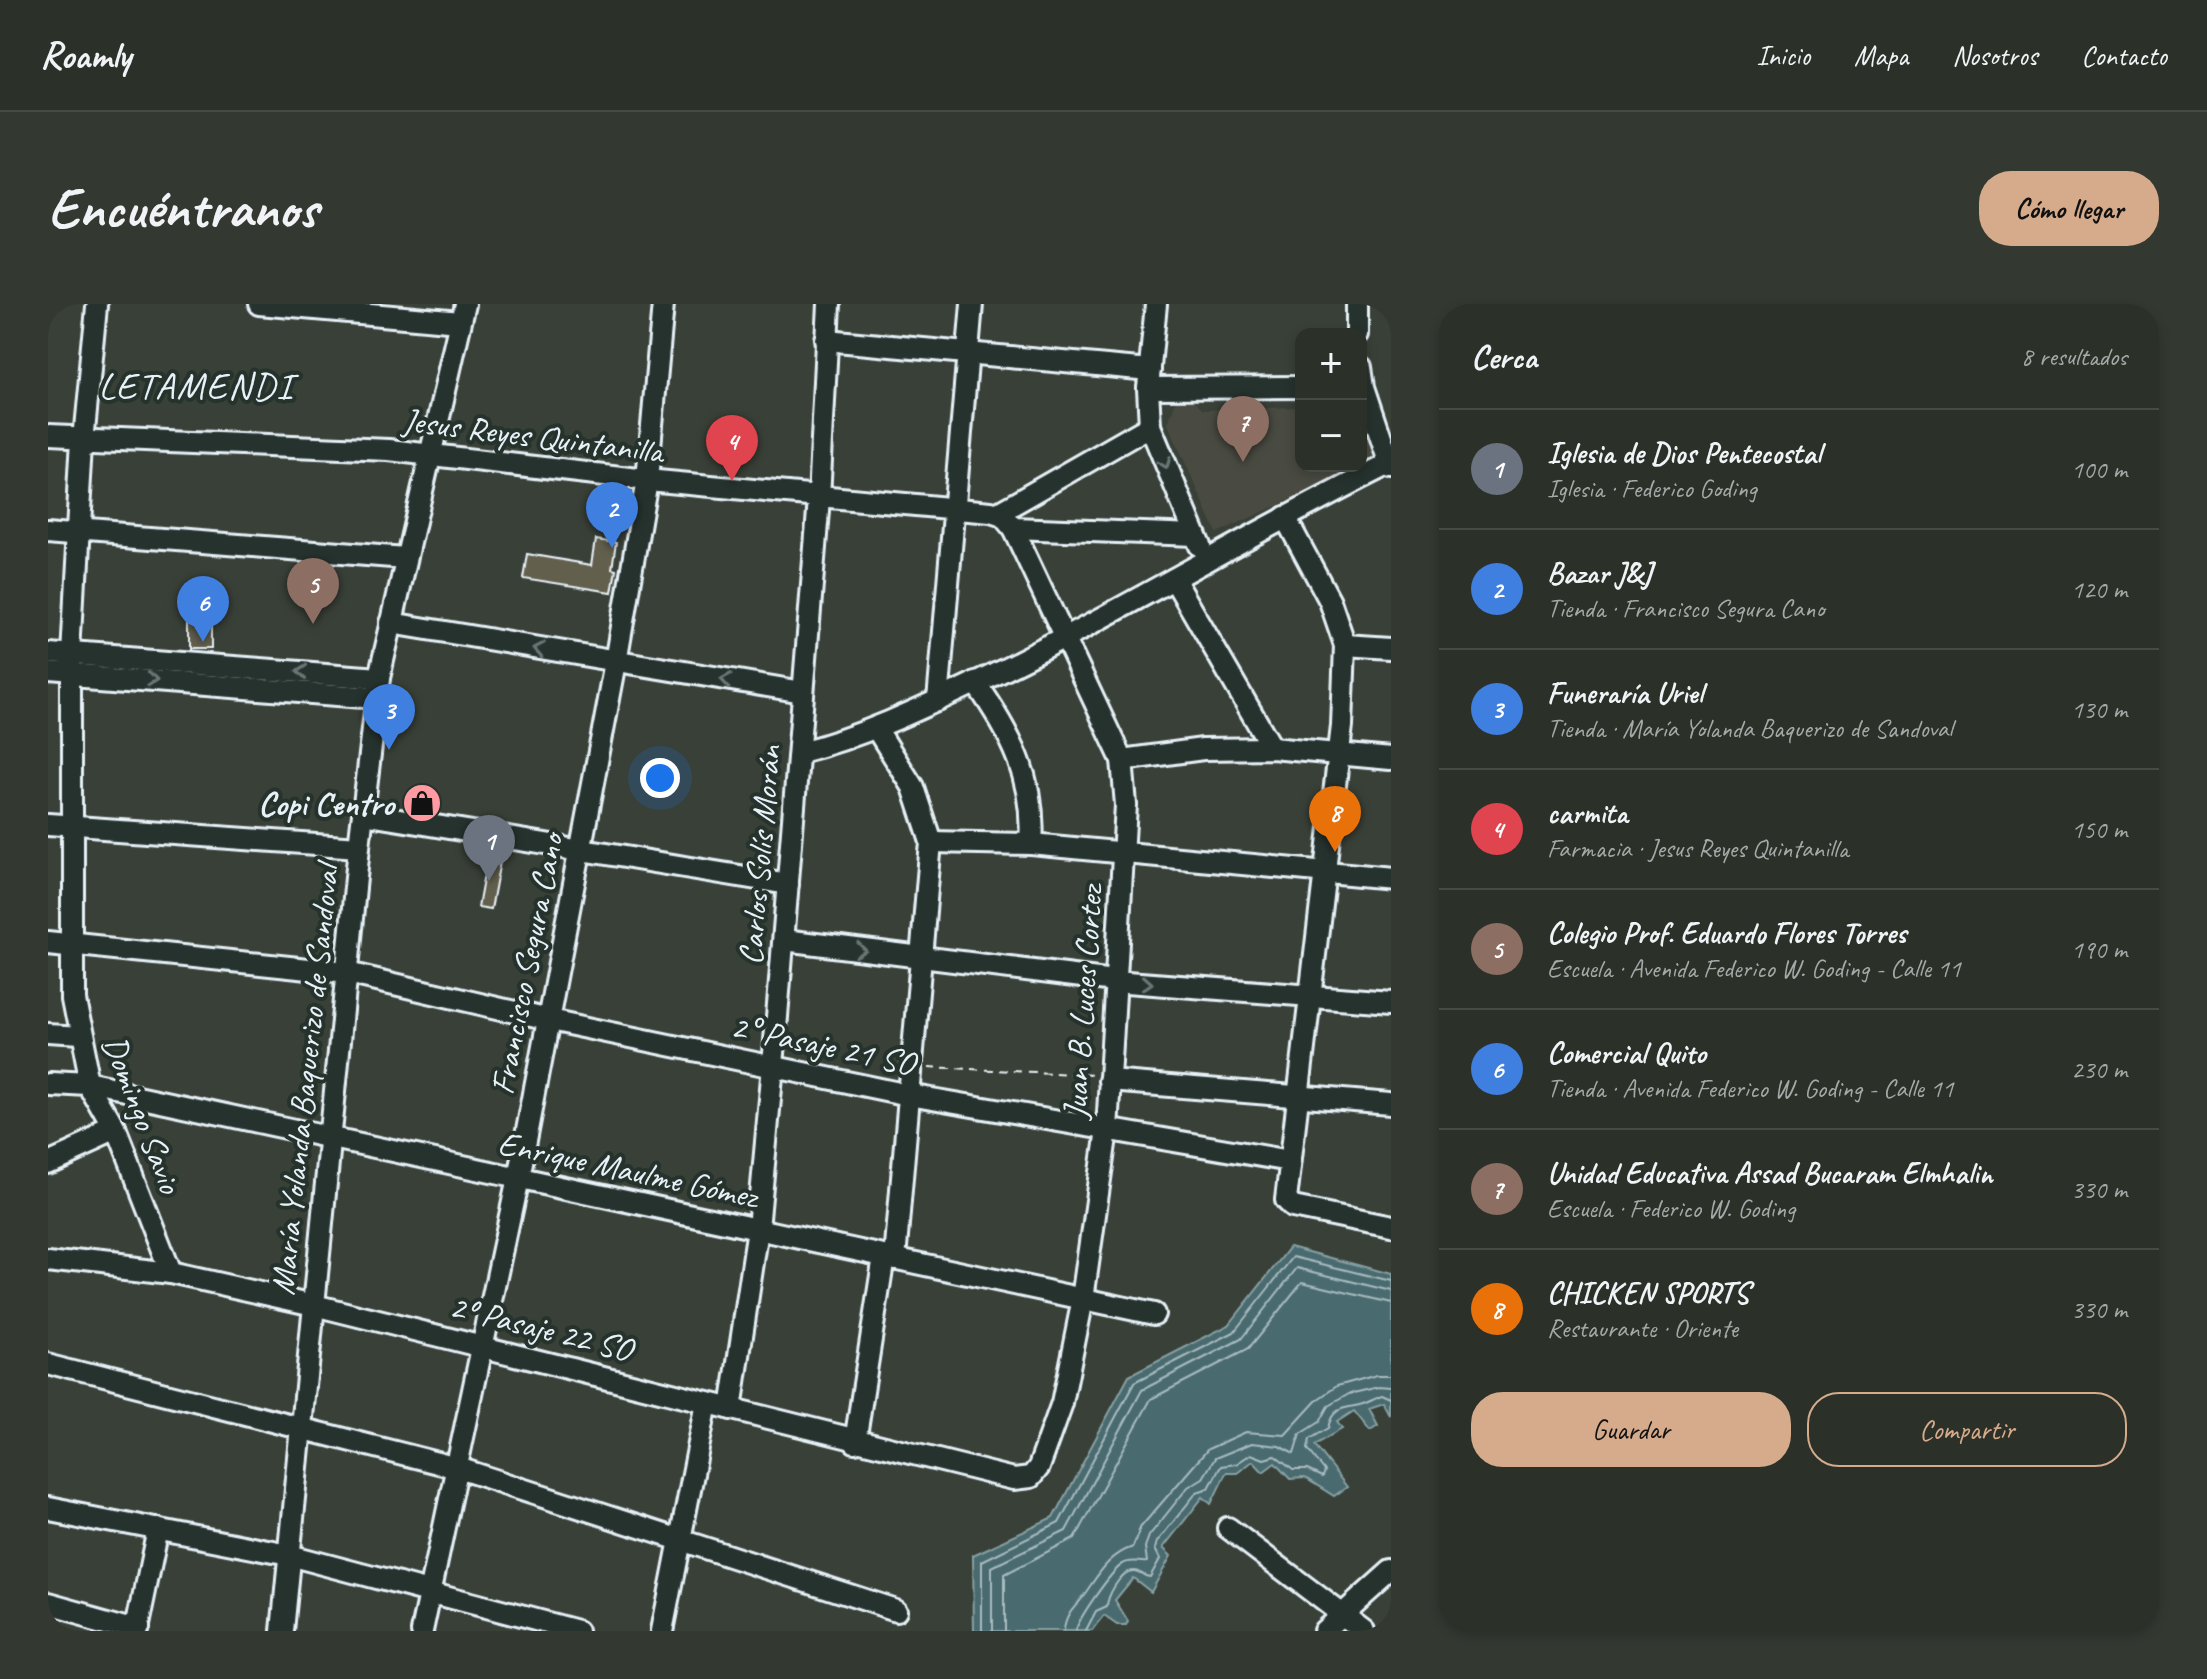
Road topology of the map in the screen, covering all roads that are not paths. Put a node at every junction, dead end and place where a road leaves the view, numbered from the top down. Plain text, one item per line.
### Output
1 (97, 304) edge
2 (259, 304) edge
3 (663, 304) edge
4 (829, 304) edge
5 (972, 304) edge
6 (1156, 304) edge
7 (1357, 304) edge
8 (463, 313) edge
9 (1357, 328) edge
10 (826, 340) junction
11 (969, 351) junction
12 (1149, 379) junction
13 (1295, 387) edge
14 (1367, 395) edge
15 (1150, 426) junction
16 (48, 436) edge
17 (84, 439) junction
18 (429, 455) junction
19 (1390, 465) edge
20 (647, 480) junction
21 (819, 498) junction
22 (957, 509) junction
23 (998, 513) junction
24 (1285, 517) junction
25 (1013, 528) junction
26 (48, 530) edge
27 (78, 532) junction
28 (1195, 535) junction
29 (405, 558) junction
30 (1206, 561) junction
31 (1174, 579) junction
32 (391, 623) junction
33 (1066, 639) junction
34 (1345, 645) junction
35 (1391, 648) edge
36 (48, 653) edge
37 (616, 662) junction
38 (73, 665) junction
39 (48, 673) edge
40 (975, 682) junction
41 (378, 688) junction
42 (803, 692) junction
43 (938, 701) junction
44 (876, 728) junction
45 (1272, 748) junction
46 (800, 752) junction
47 (1339, 755) junction
48 (1391, 759) edge
49 (1122, 760) junction
50 (363, 814) junction
51 (48, 825) edge
52 (72, 827) junction
53 (931, 842) junction
54 (1031, 844) junction
55 (359, 847) junction
56 (580, 851) junction
57 (1124, 853) junction
58 (1324, 872) junction
59 (1391, 878) edge
60 (788, 884) junction
61 (784, 940) junction
62 (58, 943) edge
63 (922, 959) junction
64 (347, 973) junction
65 (1114, 981) junction
66 (1310, 995) junction
67 (1391, 1002) edge
68 (549, 1020) junction
69 (48, 1034) edge
70 (77, 1036) junction
71 (773, 1066) junction
72 (1109, 1078) junction
73 (48, 1084) edge
74 (90, 1086) junction
75 (909, 1095) junction
76 (1297, 1097) junction
77 (1391, 1104) edge
78 (1107, 1130) junction
79 (116, 1132) junction
80 (330, 1138) junction
81 (1290, 1161) junction
82 (48, 1163) edge
83 (518, 1178) junction
84 (1391, 1227) edge
85 (758, 1229) junction
86 (890, 1258) junction
87 (48, 1259) edge
88 (171, 1273) junction
89 (1083, 1299) junction
90 (314, 1305) junction
91 (1154, 1314) dead end
92 (484, 1345) junction
93 (48, 1364) edge
94 (707, 1403) junction
95 (731, 1409) junction
96 (302, 1429) junction
97 (855, 1442) junction
98 (458, 1468) junction
99 (1014, 1479) joint
100 (48, 1508) edge
101 (1228, 1528) dead end
102 (158, 1529) junction
103 (681, 1538) junction
104 (289, 1555) junction
105 (1391, 1571) edge
106 (430, 1592) junction
107 (48, 1603) edge
108 (896, 1610) dead end
109 (1343, 1614) junction
110 (138, 1630) edge
111 (282, 1631) edge
112 (422, 1631) edge
113 (577, 1631) edge
114 (662, 1631) edge
115 (1324, 1631) edge
116 (1364, 1631) edge

1 - 17 street, Domingo Savio
2 - 8 street
3 - 20 street, Francisco Segura Cano
4 - 10 street, Carlos Solís Morán
5 - 11 street
6 - 12 street
7 - 9 street
8 - 18 street, María Yolanda Baquerizo de Sandoval
10 - 11 street
10 - 21 street, Carlos Solís Morán
11 - 12 street
11 - 22 street
12 - 13 street
12 - 15 street
14 - 19 street
15 - 23 street
15 -> 28 street
16 - 17 street, Jesus Reyes Quintanilla
17 - 18 street, Jesus Reyes Quintanilla
17 - 27 street, Domingo Savio
18 - 20 street, Jesus Reyes Quintanilla
18 - 29 street, María Yolanda Baquerizo de Sandoval
19 - 24 street
20 - 21 street, Jesus Reyes Quintanilla
20 - 37 street, Francisco Segura Cano
21 - 22 street, Jesus Reyes Quintanilla
21 - 42 street, Carlos Solís Morán
22 - 23 street, Jesus Reyes Quintanilla
22 - 43 street
23 - 25 street
24 - 30 street
24 - 34 street
25 - 28 street
25 - 33 street, Juan B. Luces Cortez
26 - 27 street
27 - 29 street
27 - 38 street, Domingo Savio
28 - 30 street
29 - 32 street, María Yolanda Baquerizo de Sandoval
30 - 31 street
31 - 33 street
31 - 45 street
37 -> 32 street
32 - 41 street, María Yolanda Baquerizo de Sandoval
33 - 40 street
33 - 49 street, Juan B. Luces Cortez
34 - 35 street
34 - 47 street
36 - 38 street
42 -> 37 street
37 - 56 street, Francisco Segura Cano
38 - 39 street
38 - 41 street
38 - 52 street, Domingo Savio
40 - 43 street
40 - 54 street
41 - 50 street, María Yolanda Baquerizo de Sandoval
42 - 46 street, Carlos Solís Morán
43 - 44 street
44 - 46 street
44 - 53 street
45 - 47 street
45 - 49 street
46 - 60 street, Carlos Solís Morán
47 - 48 street
47 - 58 street
49 - 57 street, Juan B. Luces Cortez
50 - 55 street, María Yolanda Baquerizo de Sandoval
50 - 56 street
51 - 52 street
52 - 55 street
52 - 62 street, Domingo Savio
53 - 54 street
53 - 63 street
54 - 57 street
55 - 64 street, María Yolanda Baquerizo de Sandoval
56 - 60 street
56 - 68 street, Francisco Segura Cano
57 - 58 street
57 - 65 street, Juan B. Luces Cortez
58 - 59 street
58 - 66 street
60 - 61 street, Carlos Solís Morán
61 -> 63 street
61 - 71 street, Carlos Solís Morán
62 - 64 street, 2° Pasaje 21 SO
62 - 70 street, Domingo Savio
63 - 65 street
63 - 75 street
64 - 68 street, 2° Pasaje 21 SO
64 - 80 street, María Yolanda Baquerizo de Sandoval
65 -> 66 street
65 - 72 street, Juan B. Luces Cortez
66 - 67 street
66 - 76 street
68 - 71 street, 2° Pasaje 21 SO
68 - 83 street, Francisco Segura Cano
69 - 70 street
70 - 74 street, Domingo Savio
71 - 75 street, 2° Pasaje 21 SO
71 - 85 street, Carlos Solís Morán
72 - 76 street
72 - 78 street, Juan B. Luces Cortez
73 - 74 street, Enrique Maulme Gómez
74 - 79 street, Domingo Savio
74 - 80 street, Enrique Maulme Gómez
75 - 78 street, 2° Pasaje 21 SO
75 - 86 street
76 - 77 street
76 - 81 street
78 - 81 street, 2° Pasaje 21 SO
78 - 89 street, Juan B. Luces Cortez
79 - 82 street
79 - 88 street, Domingo Savio
80 - 83 street, Enrique Maulme Gómez
80 - 90 street, María Yolanda Baquerizo de Sandoval
81 - 84 street
83 - 85 street, Enrique Maulme Gómez
83 - 92 street, Francisco Segura Cano
85 - 86 street, Enrique Maulme Gómez
85 - 95 street, Carlos Solís Morán
86 - 89 street, Enrique Maulme Gómez
86 - 97 street
87 - 88 street, 2º Pasaje 22 SO
88 - 90 street, 2º Pasaje 22 SO
89 - 91 street, Enrique Maulme Gómez
89 - 99 street, Juan B. Luces Cortez
90 - 92 street, 2º Pasaje 22 SO
90 - 96 street, María Yolanda Baquerizo de Sandoval
92 - 94 street, 2º Pasaje 22 SO
92 - 98 street, Francisco Segura Cano
93 - 96 street
94 - 95 street, 2º Pasaje 22 SO
94 - 103 street
95 - 97 street, 2º Pasaje 22 SO
96 - 98 street
96 - 104 street, María Yolanda Baquerizo de Sandoval
97 - 99 street, 2º Pasaje 22 SO
98 - 103 street
98 - 106 street, Francisco Segura Cano
100 - 102 street
101 - 109 street
102 - 104 street
102 - 110 street
103 - 108 street
103 - 114 street
104 - 106 street
104 - 111 street, María Yolanda Baquerizo de Sandoval
105 - 109 street
106 - 112 street, Francisco Segura Cano
106 - 113 street
107 - 110 street
109 - 115 street
109 - 116 street

